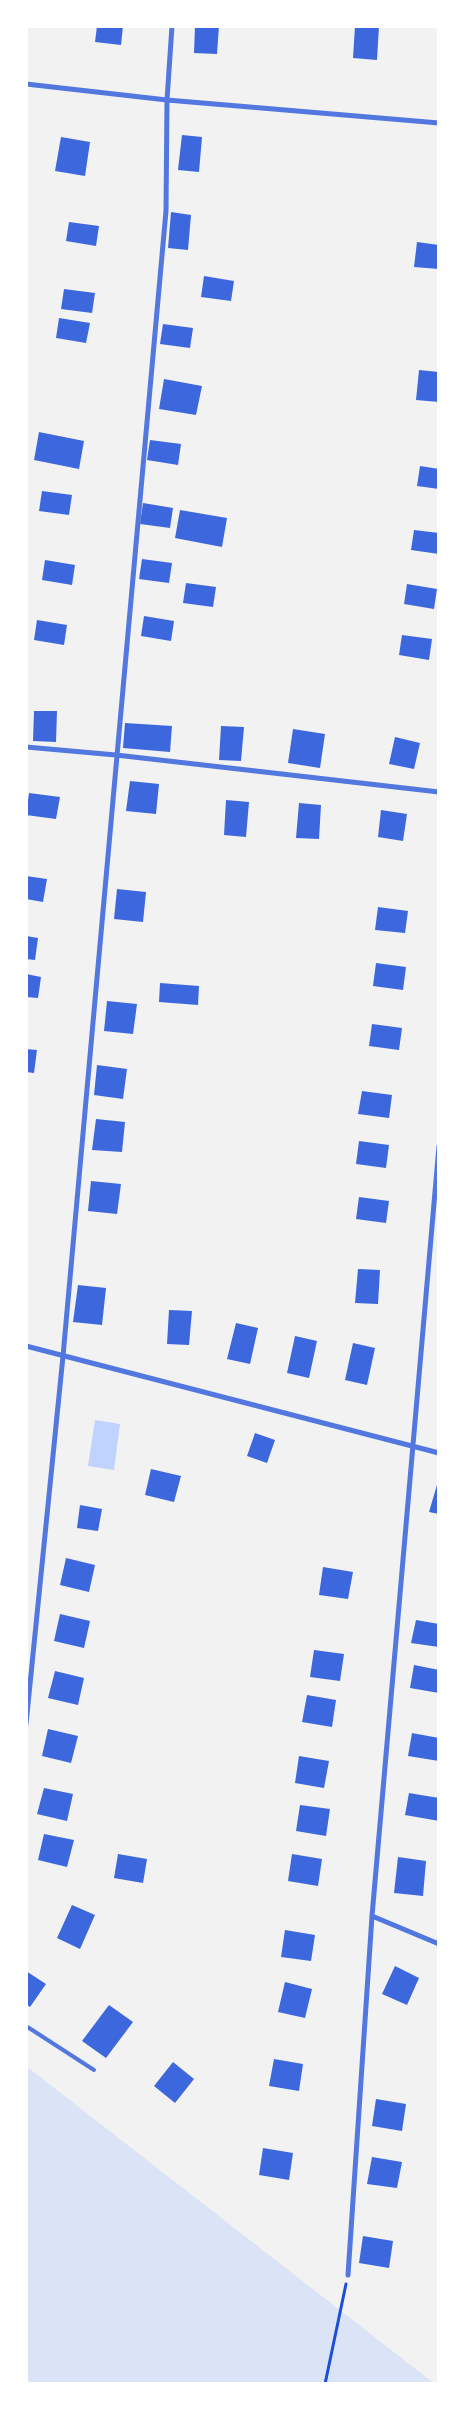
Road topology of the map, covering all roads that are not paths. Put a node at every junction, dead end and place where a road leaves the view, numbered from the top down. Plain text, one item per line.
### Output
1 (172, 26) edge
2 (26, 84) edge
3 (167, 100) junction
4 (439, 123) edge
5 (26, 747) edge
6 (116, 755) junction
7 (439, 792) edge
8 (439, 1146) edge
9 (26, 1346) edge
10 (63, 1356) junction
11 (413, 1447) junction
12 (439, 1453) edge
13 (26, 1724) edge
14 (372, 1916) junction
15 (439, 1944) edge
16 (26, 2026) edge
17 (94, 2070) dead end
18 (348, 2275) road end

1 - 3 street
2 - 3 street
3 - 4 street
3 - 6 street
5 - 6 street
6 - 7 street
6 - 10 street
8 - 11 street
9 - 10 street
10 - 11 street
10 - 13 street
11 - 12 street
11 - 14 street
14 - 15 street
14 - 18 street
16 - 17 lane

